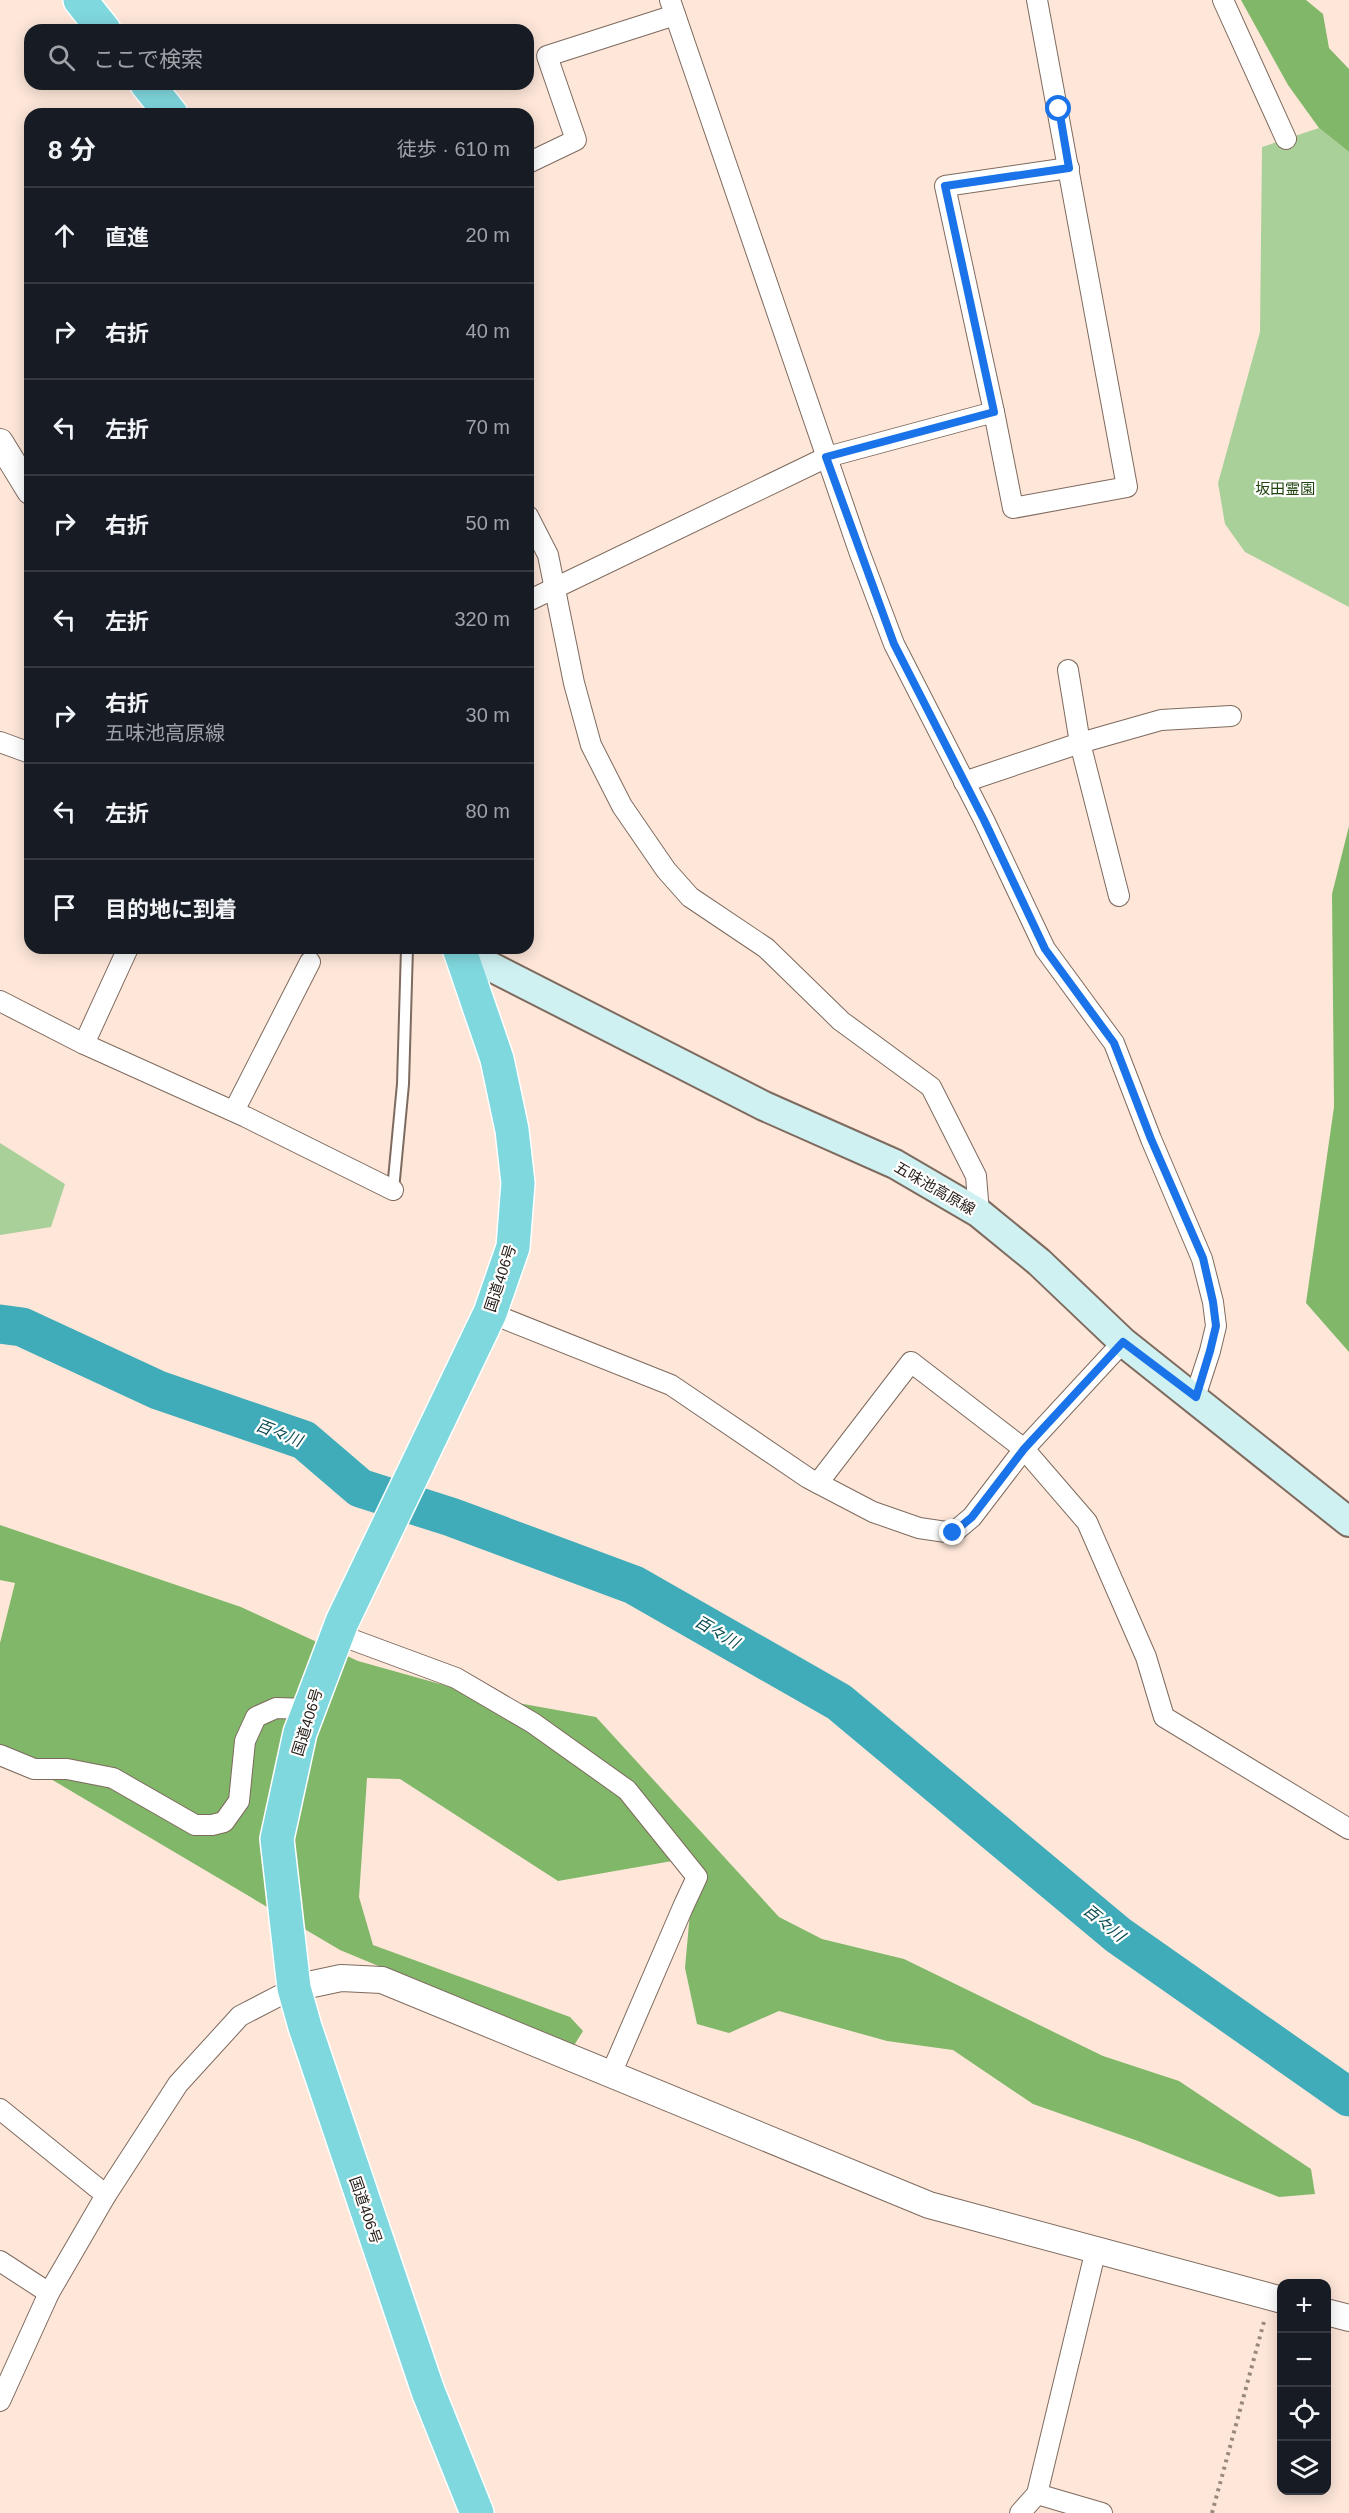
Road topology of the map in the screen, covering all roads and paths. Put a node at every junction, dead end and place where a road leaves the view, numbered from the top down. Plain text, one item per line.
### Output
1 (80, 0) edge
2 (1037, 0) edge
3 (1223, 0) edge
4 (673, 7) edge
5 (99, 24) edge
6 (152, 90) edge
7 (166, 108) edge
8 (1286, 139) dead end
9 (534, 160) edge
10 (1069, 168) junction
11 (994, 412) junction
12 (2, 449) edge
13 (826, 457) junction
14 (24, 482) edge
15 (534, 528) edge
16 (555, 590) junction
17 (534, 599) edge
18 (1068, 670) dead end
19 (1231, 716) dead end
20 (0, 742) edge
21 (1080, 743) junction
22 (24, 751) edge
23 (964, 782) junction
24 (1119, 896) dead end
25 (125, 954) edge
26 (407, 954) edge
27 (460, 954) edge
28 (468, 954) edge
29 (310, 962) dead end
30 (0, 1001) edge
31 (84, 1044) junction
32 (234, 1111) junction
33 (393, 1190) joint
34 (979, 1213) junction
35 (490, 1313) junction
36 (1123, 1342) junction
37 (1196, 1397) junction
38 (1024, 1449) junction
39 (818, 1483) junction
40 (1349, 1521) edge
41 (339, 1628) junction
42 (309, 1709) junction
43 (0, 1755) edge
44 (1349, 1829) edge
45 (294, 1988) junction
46 (611, 2074) junction
47 (0, 2109) edge
48 (106, 2195) junction
49 (1096, 2249) junction
50 (0, 2261) edge
51 (49, 2293) junction
52 (1276, 2298) edge
53 (1331, 2313) edge
54 (1349, 2318) edge
55 (0, 2401) edge
56 (1037, 2494) junction
57 (477, 2513) edge
58 (1020, 2513) edge
59 (1102, 2513) edge
60 (1212, 2513) edge

1 - 5 highway
2 - 10 street
3 - 8 street
4 - 9 street
4 - 13 street
6 - 7 highway
10 - 11 street
10 - 11 street
11 - 13 street
12 - 14 street
13 - 16 street
13 - 23 street
15 - 16 street
16 - 17 street
16 - 34 street
18 - 21 street
19 - 21 street
20 - 22 street
21 - 23 street
21 - 24 street
23 - 37 street
25 - 31 street
26 - 33 lane
27 - 35 highway, 国道406号
28 - 34 main road, 五味池高原線
29 - 32 street
30 - 31 street
31 - 32 street
32 - 33 street
34 - 36 main road, 五味池高原線
35 - 39 street
35 - 41 highway, 国道406号
36 - 37 main road, 五味池高原線
36 - 38 street
37 - 40 main road, 五味池高原線
38 - 39 street
38 - 39 street
38 - 44 street
41 - 42 highway, 国道406号
41 - 46 street
42 - 43 street
42 - 45 highway, 国道406号
45 - 46 street
45 - 48 street
45 - 57 highway, 国道406号
46 - 49 street
47 - 48 street
48 - 51 street
49 - 52 street
49 - 56 street
50 - 51 street
51 - 55 street
52 - 60 path
53 - 54 street
56 - 58 street
56 - 59 street

